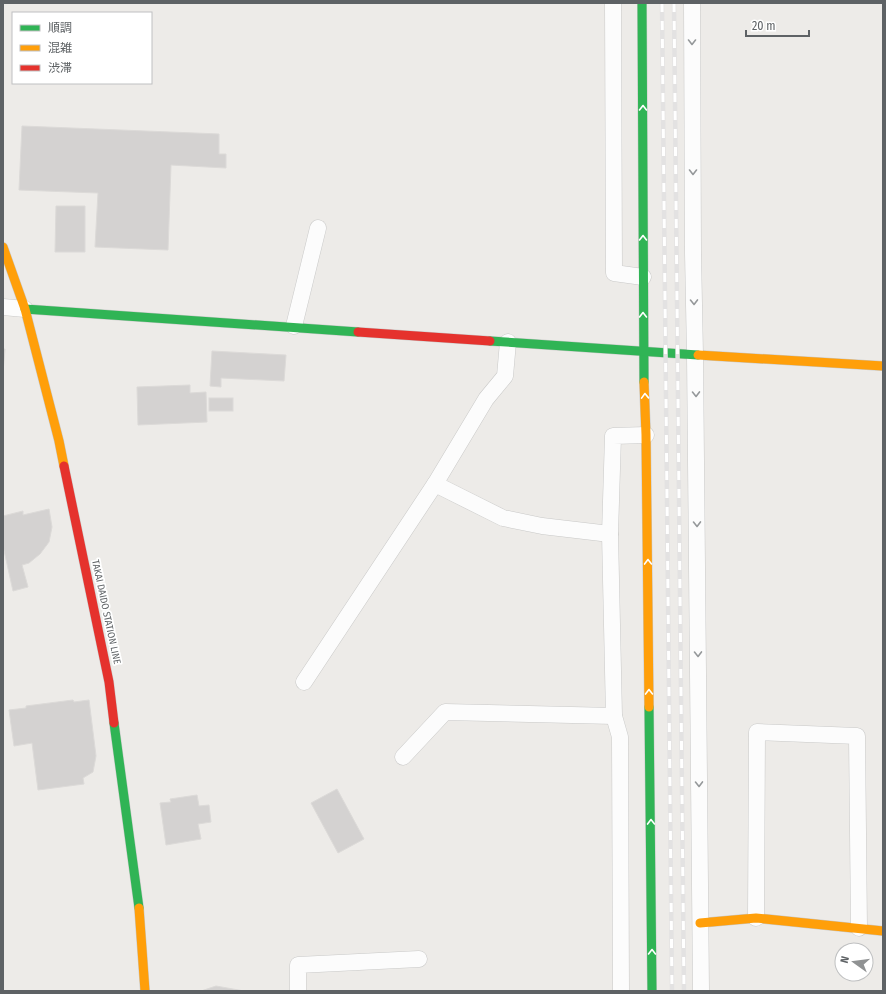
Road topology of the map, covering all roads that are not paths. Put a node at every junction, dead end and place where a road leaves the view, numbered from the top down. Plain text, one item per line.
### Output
1 (613, 3) edge
2 (642, 3) edge
3 (692, 3) edge
4 (318, 228) dead end
5 (3, 247) edge
6 (643, 277) junction
7 (3, 307) edge
8 (25, 309) junction
9 (294, 326) junction
10 (508, 342) junction
11 (644, 352) junction
12 (695, 355) junction
13 (883, 366) edge
14 (646, 435) junction
15 (435, 484) junction
16 (610, 534) junction
17 (304, 682) dead end
18 (614, 716) junction
19 (403, 757) dead end
20 (756, 918) junction
21 (700, 923) junction
22 (859, 928) junction
23 (883, 931) edge
24 (419, 959) dead end
25 (145, 991) edge
26 (298, 991) edge
27 (621, 991) edge
28 (652, 991) edge
29 (701, 991) edge

1 - 6 street
6 -> 2 street
3 -> 12 street
4 - 9 street
5 - 8 street, TAKAI DAIDO STATION LINE
11 -> 6 street
7 - 8 street
8 - 9 street
8 - 25 street, TAKAI DAIDO STATION LINE
9 - 10 street
10 - 11 street
10 - 15 street
11 - 12 street
14 -> 11 street
12 - 13 street
12 -> 21 street
14 - 16 street
28 -> 14 street
15 - 16 street
15 - 17 street
16 - 18 street
18 - 19 street
18 - 27 street
20 - 21 street
20 - 22 street
20 - 22 street
21 - 29 street
22 - 23 street
24 - 26 street

